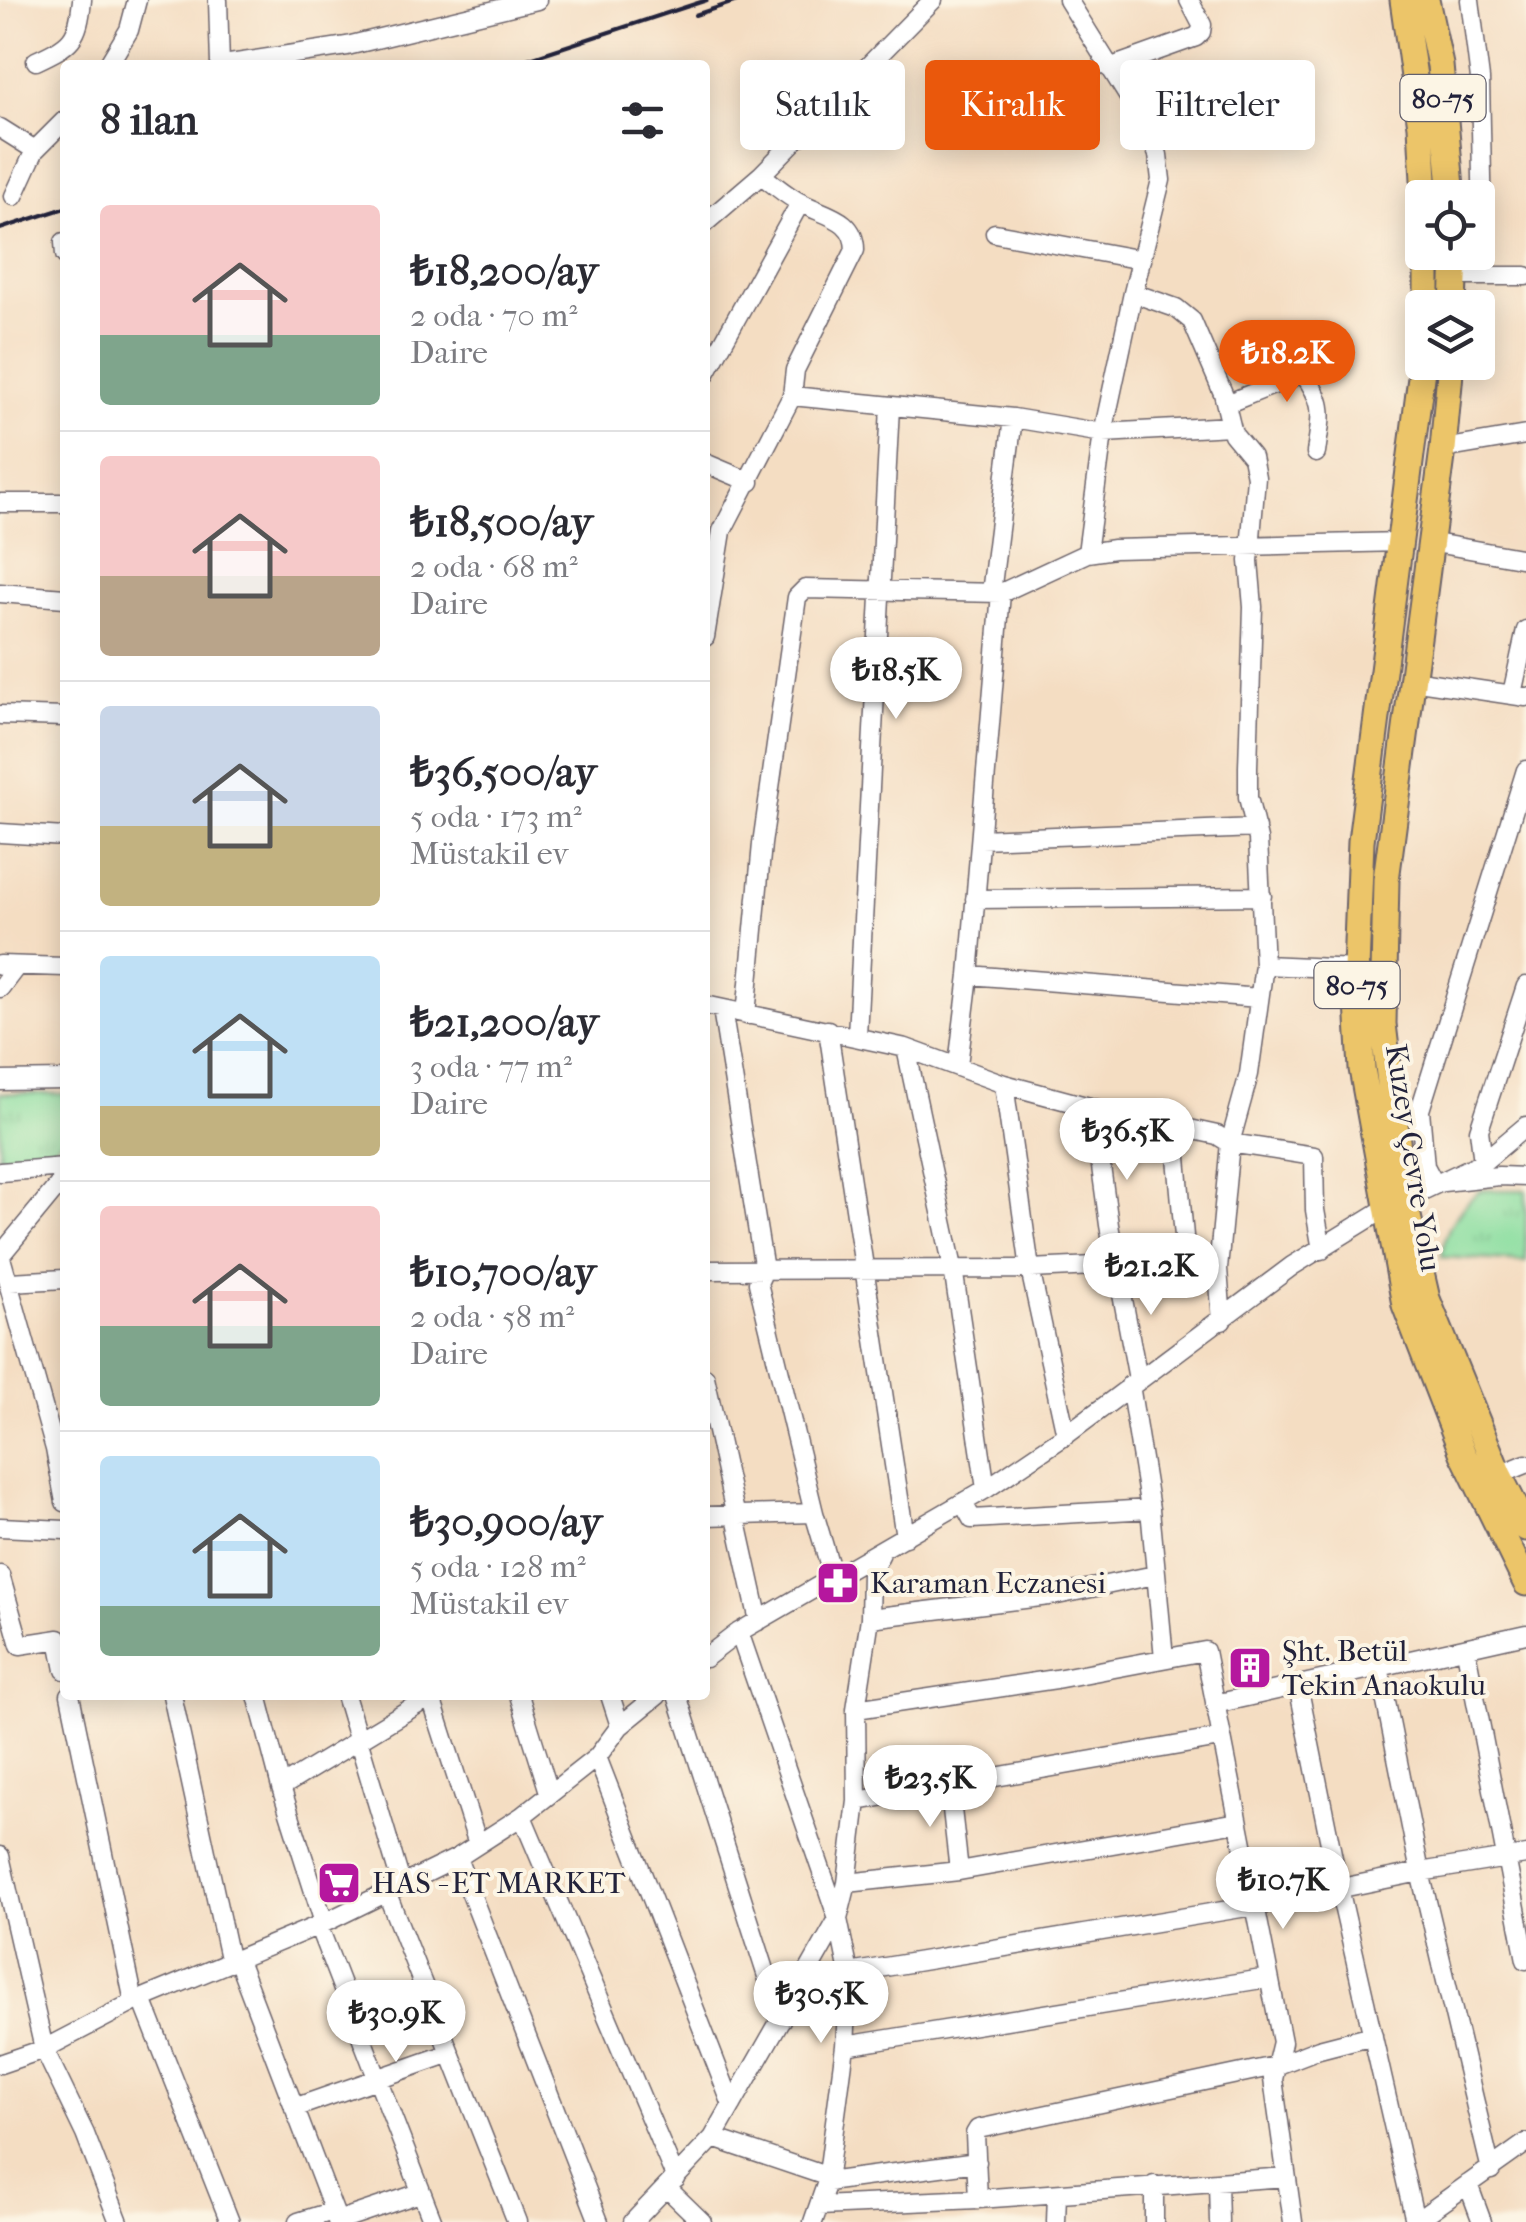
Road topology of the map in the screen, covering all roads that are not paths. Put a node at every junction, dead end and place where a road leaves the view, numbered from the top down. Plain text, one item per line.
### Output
1 (82, 0) edge
2 (137, 0) edge
3 (218, 0) edge
4 (537, 0) edge
5 (933, 0) edge
6 (1068, 0) edge
7 (1189, 0) edge
8 (1403, 0) edge
9 (1426, 0) edge
10 (1470, 0) edge
11 (499, 5) edge
12 (111, 60) edge
13 (222, 60) edge
14 (255, 60) edge
15 (36, 61) dead end
16 (1110, 68) junction
17 (60, 125) edge
18 (0, 128) edge
19 (36, 150) junction
20 (761, 175) junction
21 (1423, 180) edge
22 (1450, 180) edge
23 (14, 196) dead end
24 (800, 203) junction
25 (710, 219) edge
26 (995, 233) dead end
27 (1142, 260) junction
28 (1470, 270) edge
29 (1484, 275) junction
30 (1526, 276) edge
31 (1133, 293) junction
32 (710, 366) edge
33 (1422, 380) edge
34 (1449, 380) edge
35 (792, 396) junction
36 (1226, 404) junction
37 (890, 407) junction
38 (1013, 418) junction
39 (1231, 426) junction
40 (1103, 433) junction
41 (1526, 435) edge
42 (1443, 450) junction
43 (1316, 453) dead end
44 (710, 465) edge
45 (750, 482) junction
46 (0, 503) edge
47 (60, 503) edge
48 (1401, 542) junction
49 (1429, 542) junction
50 (1250, 545) junction
51 (1087, 553) junction
52 (1526, 558) edge
53 (878, 591) junction
54 (0, 593) edge
55 (996, 593) junction
56 (60, 598) edge
57 (710, 606) edge
58 (1526, 630) edge
59 (1412, 680) junction
60 (1519, 696) edge
61 (0, 715) edge
62 (60, 717) edge
63 (1526, 770) edge
64 (1256, 828) junction
65 (0, 833) edge
66 (60, 837) edge
67 (980, 839) junction
68 (1262, 896) junction
69 (975, 899) junction
70 (1264, 965) junction
71 (8, 966) edge
72 (60, 966) edge
73 (1356, 969) junction
74 (970, 974) junction
75 (1526, 986) edge
76 (0, 988) edge
77 (1259, 998) junction
78 (714, 1007) edge
79 (746, 1016) junction
80 (828, 1030) junction
81 (857, 1036) junction
82 (906, 1048) junction
83 (958, 1065) junction
84 (60, 1080) edge
85 (0, 1081) edge
86 (1004, 1084) junction
87 (1093, 1108) junction
88 (1174, 1124) junction
89 (1526, 1126) edge
90 (1230, 1143) junction
91 (1482, 1162) junction
92 (60, 1167) edge
93 (0, 1172) edge
94 (1526, 1178) edge
95 (60, 1183) edge
96 (1434, 1183) junction
97 (1395, 1204) junction
98 (1322, 1250) junction
99 (1, 1255) edge
100 (953, 1268) junction
101 (864, 1269) junction
102 (1030, 1269) junction
103 (1218, 1269) junction
104 (710, 1270) edge
105 (764, 1270) junction
106 (1187, 1270) junction
107 (1118, 1272) junction
108 (60, 1279) edge
109 (10, 1282) junction
110 (1222, 1322) junction
111 (1134, 1382) junction
112 (710, 1399) edge
113 (1066, 1435) junction
114 (1526, 1464) edge
115 (1500, 1475) junction
116 (60, 1477) edge
117 (986, 1489) junction
118 (963, 1503) junction
119 (1150, 1509) junction
120 (814, 1512) junction
121 (736, 1515) junction
122 (710, 1516) edge
123 (1525, 1525) edge
124 (0, 1527) edge
125 (60, 1530) edge
126 (905, 1538) junction
127 (881, 1552) junction
128 (0, 1575) edge
129 (1155, 1575) junction
130 (834, 1580) junction
131 (1526, 1582) edge
132 (870, 1618) junction
133 (759, 1621) junction
134 (739, 1632) junction
135 (1526, 1634) edge
136 (60, 1648) edge
137 (1466, 1650) junction
138 (710, 1654) edge
139 (1164, 1658) junction
140 (1379, 1667) junction
141 (1298, 1684) junction
142 (71, 1700) edge
143 (173, 1700) edge
144 (258, 1700) edge
145 (346, 1700) edge
146 (424, 1700) edge
147 (434, 1700) edge
148 (521, 1700) edge
149 (612, 1700) edge
150 (652, 1700) edge
151 (679, 1700) edge
152 (1216, 1704) junction
153 (856, 1709) junction
154 (620, 1726) junction
155 (1220, 1738) junction
156 (356, 1740) junction
157 (596, 1756) junction
158 (949, 1783) junction
159 (281, 1787) junction
160 (549, 1792) junction
161 (857, 1800) junction
162 (522, 1816) junction
163 (1238, 1822) junction
164 (478, 1844) junction
165 (1526, 1855) edge
166 (0, 1856) edge
167 (1506, 1856) junction
168 (457, 1858) junction
169 (959, 1871) junction
170 (1420, 1872) junction
171 (847, 1883) junction
172 (393, 1887) junction
173 (1340, 1888) junction
174 (1254, 1906) junction
175 (6, 1918) edge
176 (838, 1920) junction
177 (321, 1924) junction
178 (1526, 1960) edge
179 (234, 1961) junction
180 (849, 1972) junction
181 (1268, 1978) junction
182 (138, 2000) junction
183 (780, 2020) junction
184 (1373, 2035) junction
185 (845, 2046) junction
186 (44, 2049) junction
187 (448, 2054) junction
188 (1, 2061) edge
189 (1275, 2066) junction
190 (376, 2080) junction
191 (732, 2105) junction
192 (294, 2108) junction
193 (713, 2138) junction
194 (1526, 2143) edge
195 (978, 2162) junction
196 (1490, 2170) junction
197 (1286, 2177) junction
198 (826, 2179) junction
199 (1218, 2182) junction
200 (672, 2184) junction
201 (1468, 2184) junction
202 (1154, 2185) junction
203 (420, 2192) junction
204 (1058, 2194) junction
205 (978, 2199) junction
206 (816, 2214) edge
207 (336, 2218) edge
208 (119, 2222) edge
209 (230, 2222) edge
210 (298, 2222) edge
211 (433, 2222) edge
212 (516, 2222) edge
213 (599, 2222) edge
214 (634, 2222) edge
215 (702, 2222) edge
216 (1056, 2222) edge
217 (1154, 2222) edge
218 (1220, 2222) edge
219 (1293, 2222) edge
220 (1415, 2222) edge
221 (1482, 2222) edge

1 - 15 street
2 - 12 street
3 - 13 street
4 - 11 street
5 - 20 street
6 - 16 street
7 - 16 street
8 - 21 highway, 80-75
9 - 22 highway, 80-75
10 - 29 street
11 - 14 street
16 - 27 street
17 - 19 street
18 - 19 street
19 - 23 street
20 - 24 street
20 - 25 street
24 - 32 street
24 - 35 street
26 - 27 street
27 - 31 street
28 - 29 street
29 - 30 street
31 - 36 street
31 - 40 street
33 - 48 highway, Kuzey Çevre Yolu / 80-75
34 - 42 highway, Kuzey Çevre Yolu / 80-75
35 - 37 street
35 - 45 street
36 - 39 street
36 - 43 street
37 - 38 street
37 - 53 street
38 - 40 street
38 - 55 street
39 - 40 street
39 - 50 street
40 - 51 street
41 - 42 street
42 - 49 highway, Kuzey Çevre Yolu / 80-75
44 - 45 street
45 - 57 street
46 - 47 street
48 - 50 street
48 - 73 highway, Kuzey Çevre Yolu / 80-75
49 - 52 street
49 - 59 highway, Kuzey Çevre Yolu / 80-75
50 - 51 street
50 - 64 street
51 - 55 street
53 - 55 street
53 - 79 street
53 - 81 street
54 - 56 street
55 - 67 street
58 - 60 street
59 - 60 street
59 - 97 highway, Kuzey Çevre Yolu / 80-75
61 - 62 street
63 - 96 street
64 - 67 street
64 - 68 street
65 - 66 street
67 - 69 street
68 - 69 street
68 - 70 street
69 - 74 street
70 - 73 street
70 - 77 street
71 - 72 street
71 - 76 street
73 - 97 highway, Kuzey Çevre Yolu / 80-75
74 - 77 street
74 - 83 street
75 - 91 street
77 - 90 street
78 - 79 street
78 - 105 street
79 - 80 street
80 - 81 street
80 - 101 street
81 - 82 street
82 - 83 street
82 - 100 street
83 - 86 street
84 - 85 street
86 - 87 street
86 - 102 street
87 - 88 street
87 - 107 street
88 - 90 street
88 - 106 street
89 - 91 street
90 - 98 street
90 - 103 street
91 - 96 street
92 - 93 street
94 - 96 street
95 - 99 street
96 - 97 street
97 - 98 street
97 - 115 highway, Kuzey Çevre Yolu / 80-75
97 - 131 highway, Kuzey Çevre Yolu / 80-75
98 - 110 street
99 - 109 street
100 - 101 street
100 - 102 street
100 - 117 street
101 - 105 street
101 - 126 street
102 - 107 street
102 - 113 street
103 - 106 street
103 - 110 street
104 - 105 street
105 - 120 street
106 - 107 street
107 - 111 street
108 - 109 street
109 - 116 street
110 - 111 street
111 - 113 street
111 - 119 street
112 - 121 street
113 - 117 street
114 - 115 street
115 - 123 highway, Kuzey Çevre Yolu / 80-75
117 - 118 street
118 - 119 street
118 - 126 street
119 - 129 street
120 - 121 street
120 - 130 street
121 - 122 street
121 - 133 street
124 - 125 street
126 - 127 street
127 - 130 street
127 - 132 street
128 - 136 street
129 - 132 street
129 - 139 street
130 - 133 street
132 - 153 street
133 - 134 street
134 - 138 street
134 - 176 street
135 - 137 street
137 - 140 street
137 - 167 street
139 - 152 street
139 - 153 street
140 - 141 street
140 - 170 street
141 - 152 street
141 - 173 street
142 - 182 street
143 - 179 street
144 - 159 street
145 - 156 street
146 - 156 street
147 - 164 street
148 - 160 street
149 - 154 street
150 - 154 street
151 - 183 street
152 - 155 street
153 - 161 street
154 - 157 street
155 - 158 street
155 - 163 street
156 - 159 street
156 - 172 street
157 - 160 street
157 - 191 street
158 - 161 street
158 - 169 street
159 - 177 street
160 - 162 street
161 - 171 street
162 - 164 street
162 - 200 street
163 - 169 street
163 - 174 street
164 - 168 street
165 - 167 street
166 - 175 street
167 - 170 street
167 - 178 street
168 - 172 street
168 - 213 street
169 - 171 street
170 - 173 street
170 - 196 street
171 - 176 street
172 - 177 street
172 - 187 street
173 - 174 street
173 - 184 street
174 - 180 street
174 - 181 street
175 - 186 street
176 - 180 street
176 - 183 street
177 - 179 street
177 - 190 street
179 - 182 street
179 - 192 street
180 - 185 street
181 - 185 street
181 - 189 street
182 - 186 street
182 - 209 street
183 - 191 street
184 - 189 street
184 - 220 street
185 - 198 street
186 - 188 street
186 - 208 street
187 - 190 street
187 - 212 street
189 - 195 street
189 - 197 street
190 - 192 street
190 - 203 street
191 - 193 street
192 - 207 street
193 - 198 street
193 - 200 street
194 - 196 street
195 - 198 street
195 - 205 street
196 - 201 street
197 - 199 street
197 - 219 street
198 - 206 street
199 - 202 street
199 - 218 street
200 - 214 street
200 - 215 street
201 - 220 street
201 - 221 street
202 - 204 street
202 - 217 street
203 - 207 street
203 - 211 street
204 - 205 street
204 - 216 street
205 - 206 street
207 - 210 street

